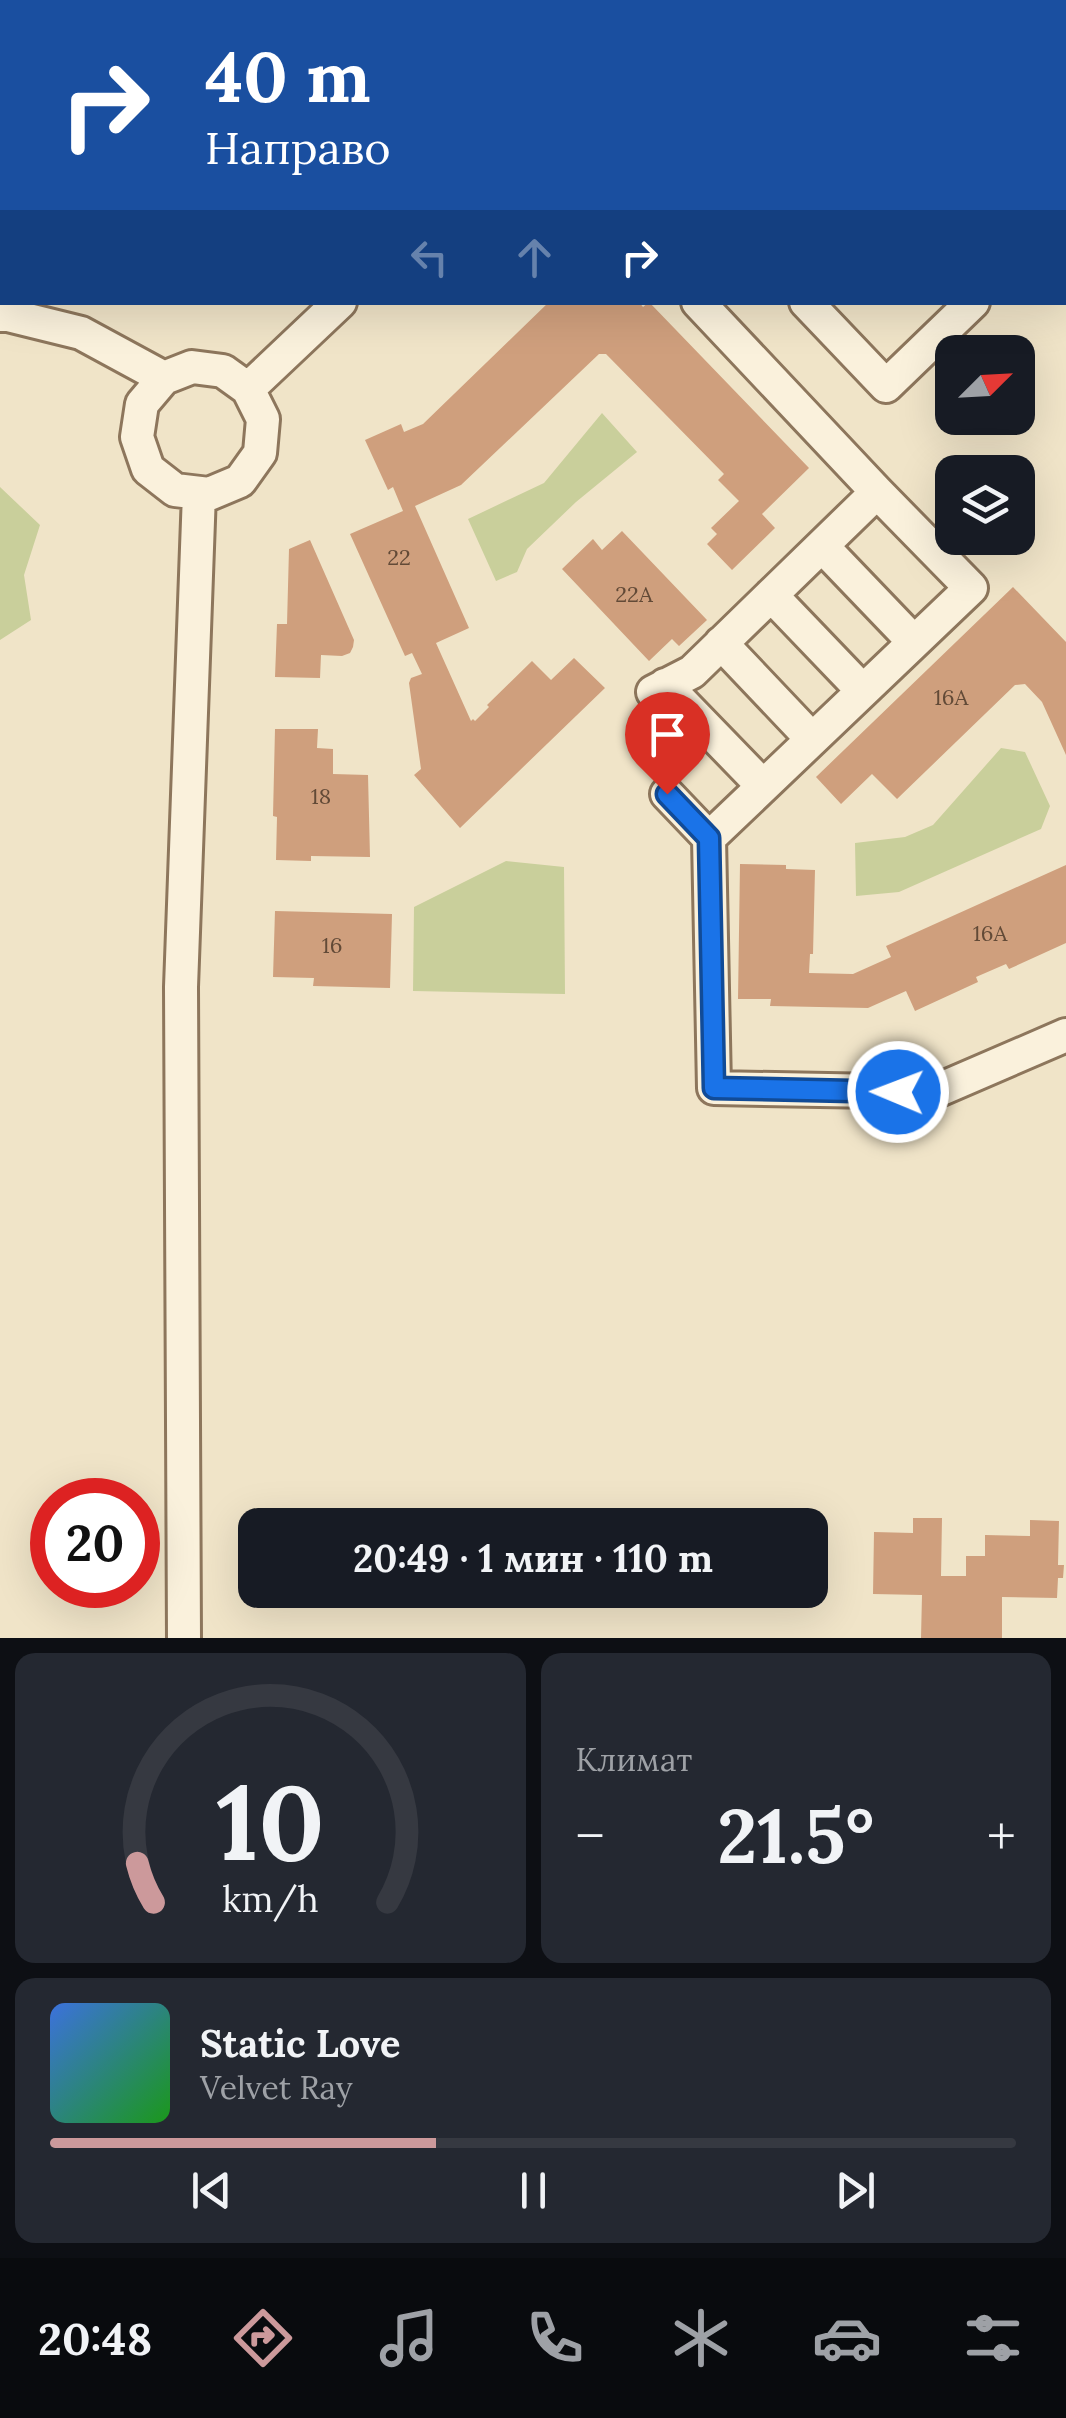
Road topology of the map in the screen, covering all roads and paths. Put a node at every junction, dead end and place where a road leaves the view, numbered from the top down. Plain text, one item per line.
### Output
1 (337, 305) edge
2 (701, 305) edge
3 (809, 305) edge
4 (970, 305) edge
5 (0, 315) edge
6 (164, 378) junction
7 (248, 389) junction
8 (877, 492) junction
9 (199, 493) junction
10 (822, 546) junction
11 (771, 595) junction
12 (914, 642) junction
13 (721, 643) junction
14 (862, 691) junction
15 (812, 739) junction
16 (763, 786) junction
17 (667, 794) dead end
18 (709, 838) junction
19 (1066, 1036) edge
20 (184, 1638) edge

1 - 7 street
2 - 8 street
3 - 4 street
5 - 6 street
6 - 7 street
6 - 9 street
7 - 9 street
8 - 10 street
8 - 12 street
9 - 20 street
10 - 11 street
10 - 12 street
11 - 13 street
11 - 14 street
12 - 14 street
13 - 15 street
13 - 16 street
14 - 15 street
15 - 16 street
16 - 18 street
17 - 18 street
18 - 19 street

